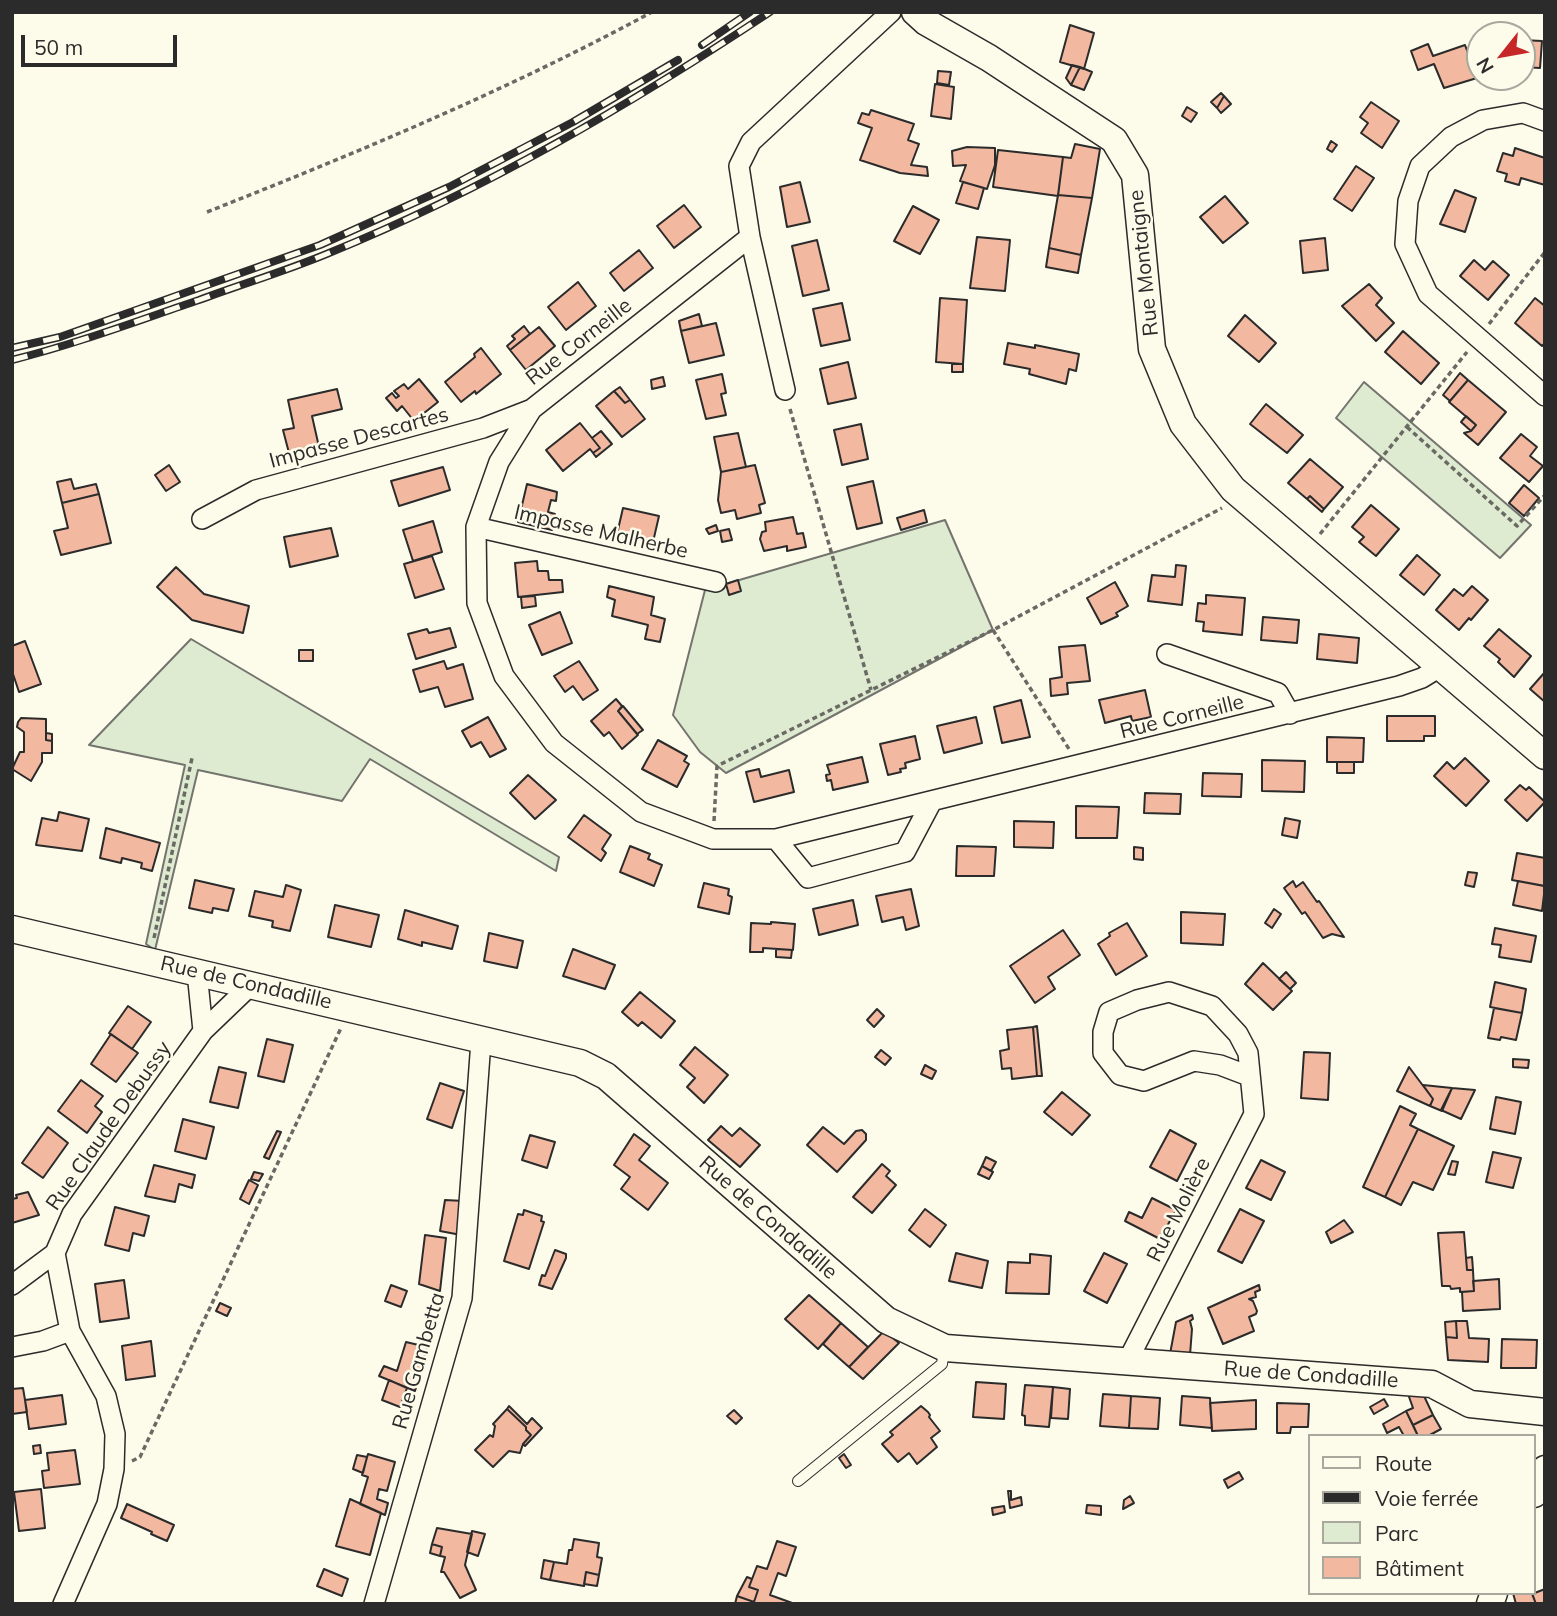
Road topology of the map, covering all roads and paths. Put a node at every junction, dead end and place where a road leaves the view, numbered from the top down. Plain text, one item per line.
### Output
1 (652, 12) edge
2 (891, 12) edge
3 (915, 12) edge
4 (1545, 121) edge
5 (207, 212) dead end
6 (750, 237) junction
7 (1545, 252) edge
8 (1478, 338) junction
9 (785, 390) joint
10 (1545, 396) edge
11 (532, 408) junction
12 (1406, 427) junction
13 (1545, 495) edge
14 (1242, 497) junction
15 (202, 519) dead end
16 (476, 527) junction
17 (1306, 552) junction
18 (716, 582) dead end
19 (993, 630) junction
20 (1167, 654) dead end
21 (1440, 667) junction
22 (871, 690) junction
23 (1290, 714) junction
24 (1545, 756) edge
25 (192, 758) dead end
26 (1079, 765) junction
27 (932, 801) junction
28 (713, 839) junction
29 (776, 839) junction
30 (12, 929) edge
31 (150, 961) junction
32 (197, 972) junction
33 (252, 984) junction
34 (350, 1008) junction
35 (202, 1031) junction
36 (481, 1041) junction
37 (1249, 1076) junction
38 (55, 1253) junction
39 (12, 1285) edge
40 (70, 1331) junction
41 (12, 1347) edge
42 (945, 1348) junction
43 (1127, 1362) junction
44 (1545, 1412) edge
45 (114, 1469) junction
46 (1545, 1469) edge
47 (798, 1481) dead end
48 (1536, 1489) edge
49 (63, 1604) edge
50 (374, 1604) edge

1 - 5 path
2 - 6 street
3 - 14 street, Rue Montaigne
4 - 8 street
6 - 9 street
6 - 11 street, Rue Corneille
7 - 8 path
8 - 10 street
8 - 12 path
9 - 22 path
11 - 15 street, Impasse Descartes
11 - 16 street, Rue Corneille
12 - 13 path
12 - 17 path
14 - 17 street, Rue Montaigne
14 - 19 path
16 - 18 street, Impasse Malherbe
16 - 28 street, Rue Corneille
17 - 21 street, Rue Montaigne
19 - 22 path
19 - 26 path
20 - 23 street
21 - 23 street, Rue Corneille
21 - 24 street, Rue Montaigne
22 - 28 path
23 - 26 street, Rue Corneille
25 - 31 path
26 - 27 street, Rue Corneille
27 - 29 street, Rue Corneille
27 - 29 street
28 - 29 street, Rue Corneille
30 - 31 street, Rue de Condadille
31 - 32 street, Rue de Condadille
32 - 33 street, Rue de Condadille
32 - 35 street
33 - 34 street, Rue de Condadille
33 - 35 street, Rue Claude Debussy
34 - 36 street, Rue de Condadille
34 - 45 path
35 - 38 street, Rue Claude Debussy
36 - 42 street, Rue de Condadille
36 - 50 street, Rue Gambetta
37 - 37 street, Rue Molière
37 - 43 street, Rue Molière
38 - 39 street
38 - 40 street
40 - 41 street
40 - 45 street
42 - 43 street, Rue de Condadille
42 - 47 lane
43 - 44 street, Rue de Condadille
45 - 49 street
46 - 48 street

